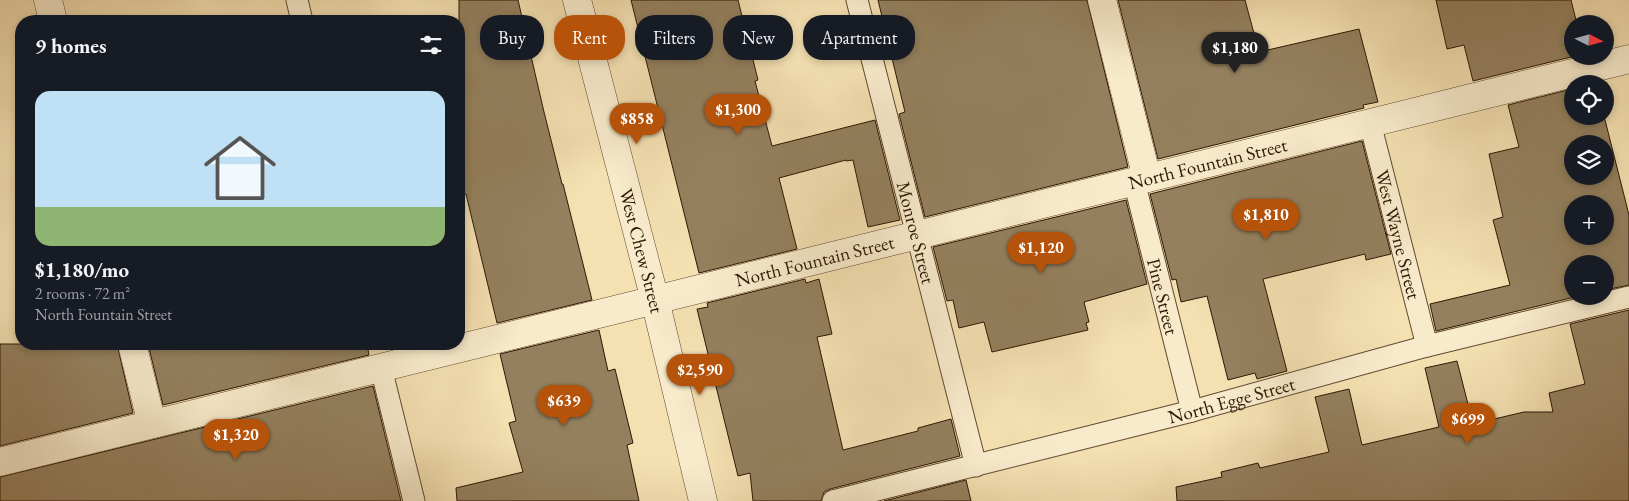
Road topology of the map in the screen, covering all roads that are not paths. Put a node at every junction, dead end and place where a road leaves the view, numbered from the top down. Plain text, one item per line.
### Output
1 (48, 0) edge
2 (297, 0) edge
3 (577, 0) edge
4 (858, 0) edge
5 (1102, 0) edge
6 (52, 15) edge
7 (301, 15) edge
8 (1629, 59) edge
9 (1370, 123) junction
10 (1140, 180) junction
11 (916, 235) junction
12 (1629, 297) edge
13 (655, 300) junction
14 (1427, 346) junction
15 (465, 347) edge
16 (134, 350) edge
17 (454, 350) edge
18 (381, 368) junction
19 (1192, 412) junction
20 (152, 424) junction
21 (0, 462) edge
22 (976, 466) junction
23 (414, 501) edge
24 (704, 501) edge
25 (833, 501) edge

1 - 6 street
2 - 7 lane
3 - 13 street, West Chew Street
4 - 11 lane, Monroe Street
5 - 10 street, Pine Street
8 - 9 street, North Fountain Street
9 - 10 street, North Fountain Street
9 - 14 lane, West Wayne Street
10 - 11 street, North Fountain Street
10 - 19 lane, Pine Street
11 - 13 street, North Fountain Street
11 - 22 lane, Monroe Street
12 - 14 lane, North Egge Street
13 - 15 street, North Fountain Street
13 - 24 street, West Chew Street
14 - 19 lane, North Egge Street
16 - 20 street
17 - 18 street, North Fountain Street
18 - 20 street, North Fountain Street
18 - 23 lane
19 - 22 lane, North Egge Street
20 - 21 street, North Fountain Street
22 - 25 lane, North Egge Street

